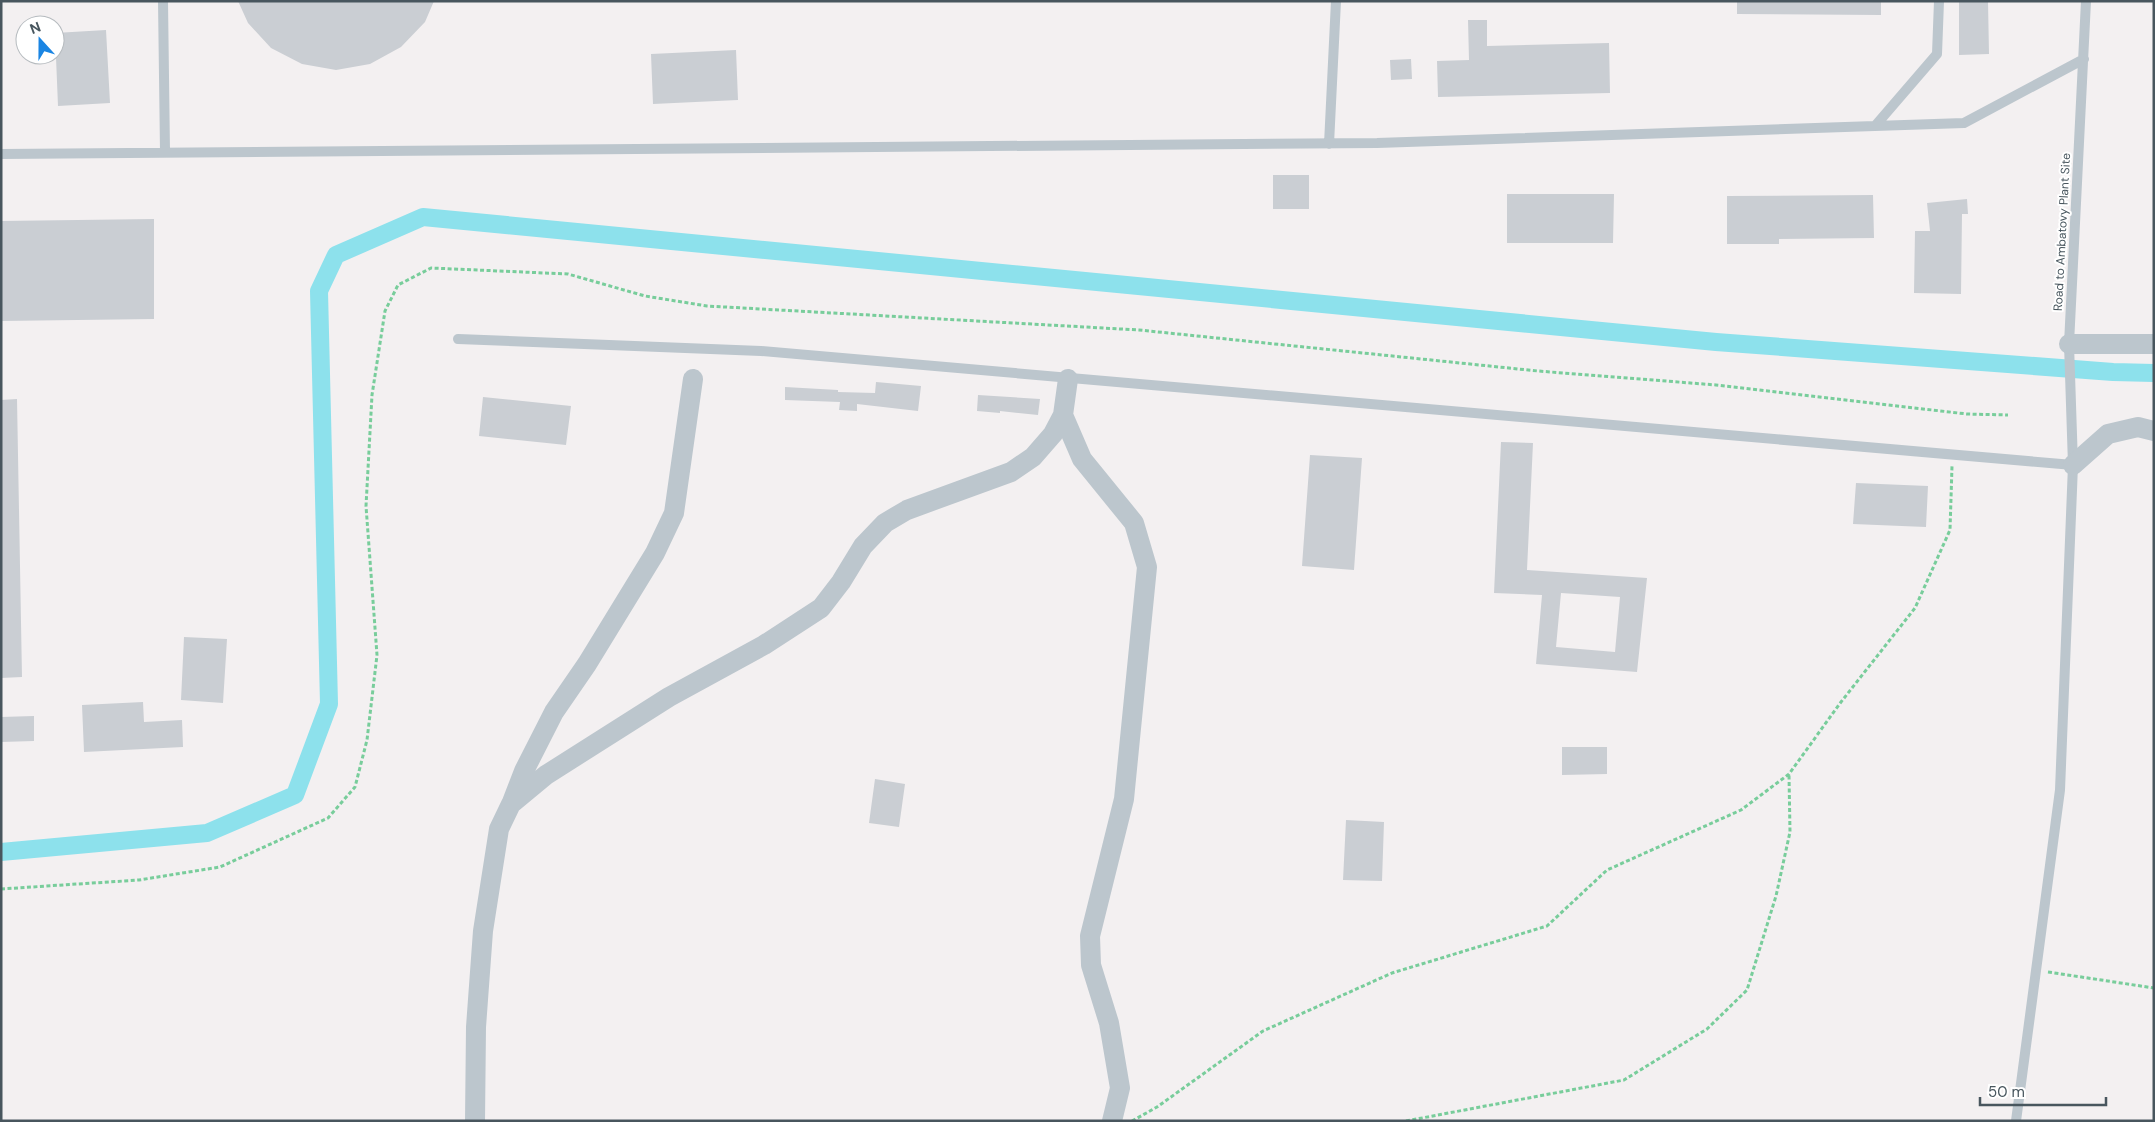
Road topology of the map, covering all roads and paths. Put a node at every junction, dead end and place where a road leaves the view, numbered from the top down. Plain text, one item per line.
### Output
1 (163, 1) edge
2 (1336, 1) edge
3 (1939, 1) edge
4 (2086, 1) edge
5 (2084, 59) junction
6 (1875, 126) junction
7 (1330, 144) junction
8 (165, 152) junction
9 (1, 154) edge
10 (458, 339) dead end
11 (2069, 344) junction
12 (2154, 344) edge
13 (693, 379) dead end
14 (1068, 379) junction
15 (1063, 415) junction
16 (2008, 415) dead end
17 (2154, 431) edge
18 (1953, 454) junction
19 (2073, 465) junction
20 (1789, 774) junction
21 (511, 804) junction
22 (1, 889) edge
23 (2036, 970) junction
24 (2154, 988) edge
25 (474, 1121) edge
26 (1112, 1121) edge
27 (1132, 1121) edge
28 (1406, 1121) edge
29 (2016, 1121) edge

1 - 8 lane
2 - 7 lane
3 - 6 lane
4 - 5 lane, Road to Ambatovy Plant Site
5 - 6 lane
5 - 11 lane, Road to Ambatovy Plant Site
6 - 7 lane
7 - 8 lane
8 - 9 lane
10 - 14 lane
11 - 12 street
11 - 19 lane, Road to Ambatovy Plant Site
13 - 21 street
14 - 15 street
14 - 18 lane
15 - 21 street
15 - 26 street
16 - 22 path
17 - 19 street
18 - 19 lane
18 - 20 path
19 - 23 lane, Road to Ambatovy Plant Site
20 - 27 path
20 - 28 path
21 - 25 street
23 - 24 path
23 - 29 lane, Road to Ambatovy Plant Site

